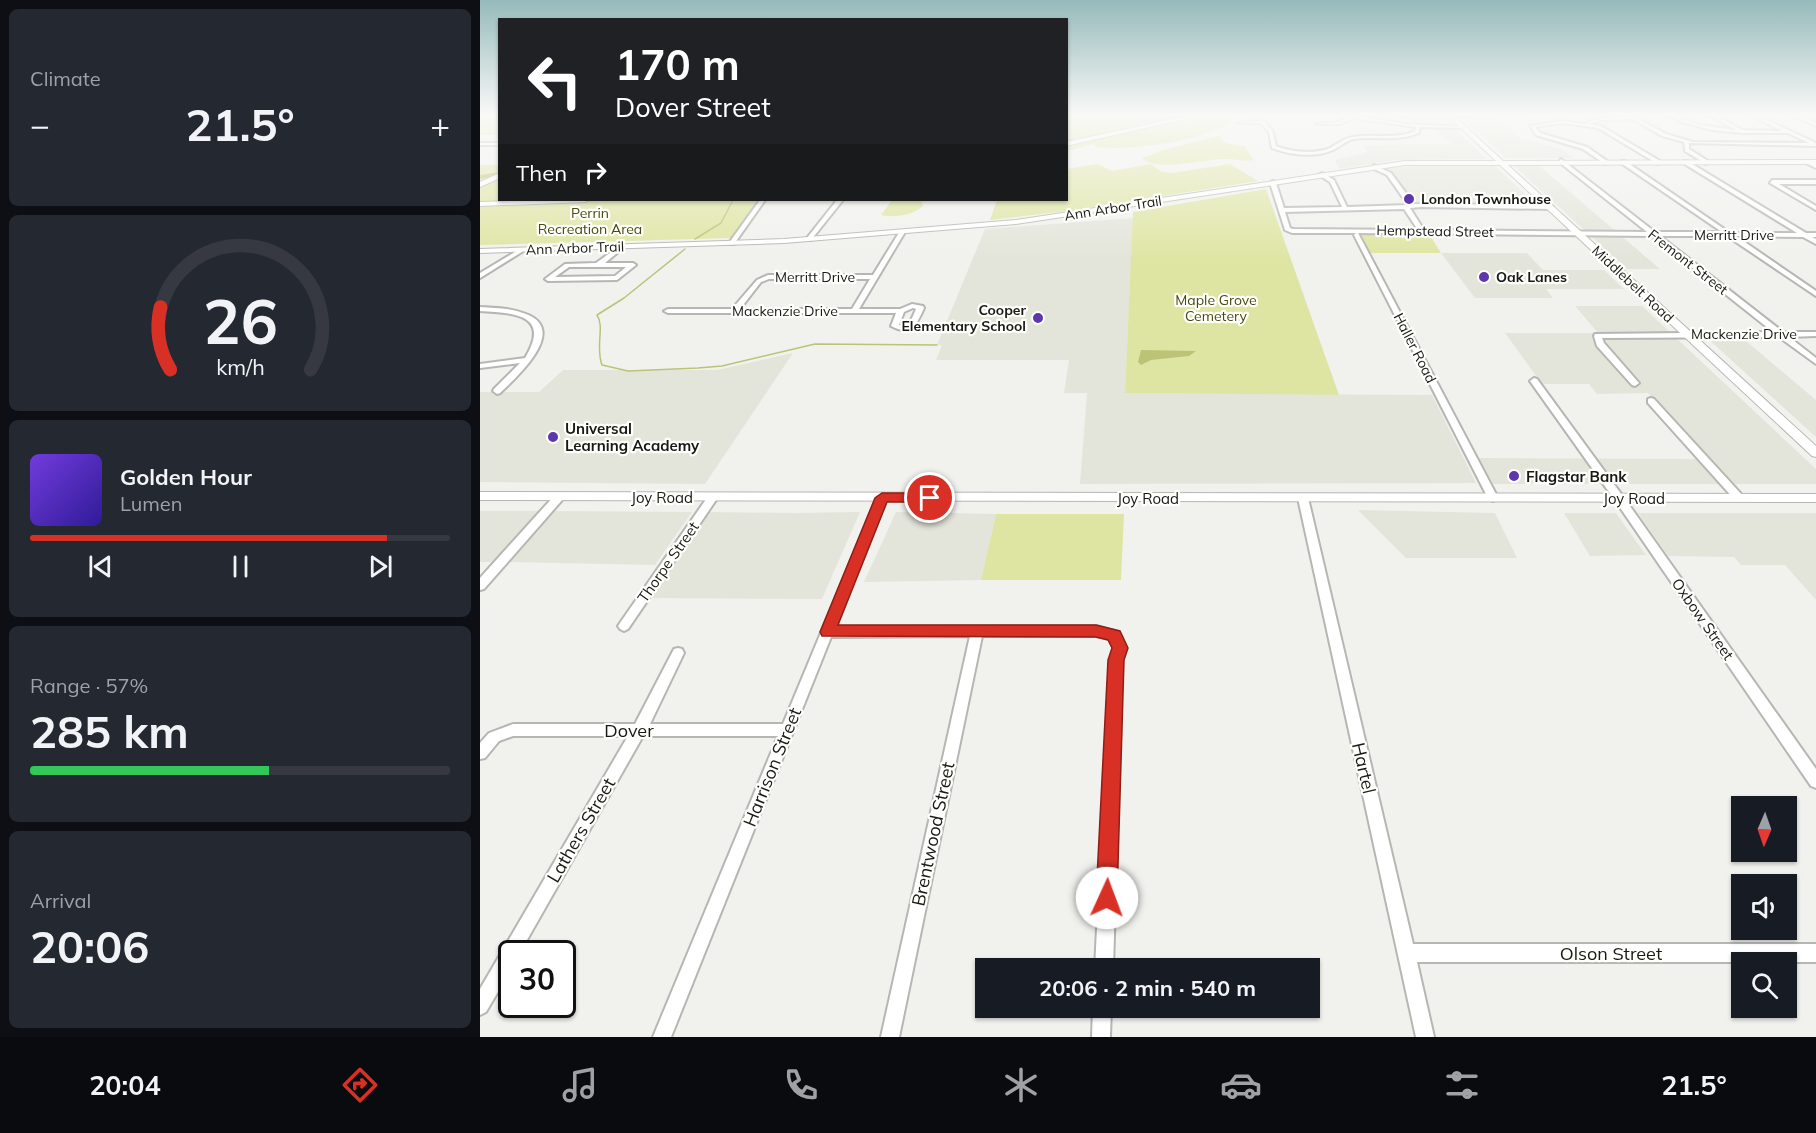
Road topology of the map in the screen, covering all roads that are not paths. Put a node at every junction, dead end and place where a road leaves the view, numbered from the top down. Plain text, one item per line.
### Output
1 (1413, 163) edge
2 (1503, 163) edge
3 (1564, 163) edge
4 (1625, 163) edge
5 (1687, 163) edge
6 (1374, 167) junction
7 (1320, 175) junction
8 (498, 176) edge
9 (1816, 182) edge
10 (1273, 183) junction
11 (480, 185) edge
12 (559, 201) edge
13 (761, 201) edge
14 (839, 201) edge
15 (480, 204) edge
16 (1548, 206) junction
17 (1409, 207) junction
18 (1345, 208) junction
19 (1816, 208) edge
20 (1282, 210) junction
21 (1528, 225) dead end
22 (1422, 231) junction
23 (902, 232) junction
24 (1537, 234) junction
25 (1579, 234) junction
26 (1653, 234) junction
27 (1357, 235) dead end
28 (1729, 235) junction
29 (1804, 235) junction
30 (1816, 235) edge
31 (809, 239) junction
32 (1816, 242) edge
33 (732, 243) junction
34 (617, 247) junction
35 (522, 250) junction
36 (480, 251) edge
37 (593, 265) junction
38 (480, 276) edge
39 (875, 277) junction
40 (1816, 294) edge
41 (480, 309) edge
42 (668, 311) dead end
43 (734, 311) junction
44 (854, 311) junction
45 (901, 311) dead end
46 (1687, 334) junction
47 (1780, 334) junction
48 (1816, 334) edge
49 (528, 360) junction
50 (1816, 362) edge
51 (480, 366) edge
52 (1534, 381) dead end
53 (1635, 383) dead end
54 (497, 391) dead end
55 (1651, 401) dead end
56 (1816, 453) edge
57 (480, 496) edge
58 (560, 496) junction
59 (713, 497) junction
60 (882, 498) junction
61 (1303, 498) junction
62 (1494, 498) junction
63 (1618, 498) junction
64 (1739, 498) junction
65 (1816, 498) edge
66 (480, 586) edge
67 (624, 626) dead end
68 (828, 632) junction
69 (977, 632) junction
70 (678, 653) dead end
71 (639, 730) junction
72 (787, 730) junction
73 (480, 753) edge
74 (1816, 781) edge
75 (1406, 953) junction
76 (1816, 953) edge
77 (1104, 958) edge
78 (480, 1006) edge
79 (1102, 1018) edge
80 (662, 1037) edge
81 (890, 1037) edge
82 (1101, 1037) edge
83 (1425, 1037) edge

1 - 6 street, Ann Arbor Trail
2 - 16 street, Middlebelt Road
3 - 26 street, Fremont Street
4 - 28 street
5 - 29 street
6 - 7 street, Ann Arbor Trail
6 - 17 street
7 - 10 street, Ann Arbor Trail
7 - 18 street
8 - 11 street
9 - 19 street
10 - 20 street
10 - 23 street, Ann Arbor Trail
12 - 15 street
13 - 33 street
14 - 31 street
16 - 17 street
16 - 25 street, Middlebelt Road
17 - 18 street
17 - 22 street
18 - 20 street
20 - 22 street, Hempstead Street
21 - 24 street
22 - 24 street, Hempstead Street
23 - 31 street, Ann Arbor Trail
23 - 39 street
24 - 25 street, Hempstead Street
25 - 26 street, Merritt Drive
25 - 46 street, Middlebelt Road
26 - 28 street, Merritt Drive
26 - 47 street, Fremont Street
27 - 62 street, Haller Road
28 - 29 street, Merritt Drive
28 - 40 street
29 - 30 street, Merritt Drive
29 - 32 street
31 - 33 street, Ann Arbor Trail
33 - 34 street, Ann Arbor Trail
34 - 35 street, Ann Arbor Trail
34 - 37 street
35 - 36 street, Ann Arbor Trail
35 - 38 street
37 - 37 street
39 - 43 street, Merritt Drive
39 - 44 street
41 - 49 street
42 - 43 street, Mackenzie Drive
43 - 44 street, Mackenzie Drive
44 - 45 street, Mackenzie Drive
46 - 47 street, Mackenzie Drive
46 - 53 street, Mackenzie Drive
46 - 56 street, Middlebelt Road
47 - 48 street, Mackenzie Drive
47 - 50 street, Fremont Street
49 - 51 street
49 - 54 street
52 - 63 street, Oxbow Street
55 - 64 street
57 - 58 street, Joy Road
58 - 59 street, Joy Road
58 - 66 street
59 - 60 street, Joy Road
59 - 67 street, Thorpe Street
60 - 61 street, Joy Road
60 - 68 street, Harrison Street
61 - 62 street, Joy Road
61 - 75 street, Hartel
62 - 63 street, Joy Road
63 - 64 street, Joy Road
63 - 74 street, Oxbow Street
64 - 65 street, Joy Road
68 - 69 street
68 - 72 street, Harrison Street
69 - 77 street
69 - 81 street, Brentwood Street
70 - 71 street, Lathers Street
71 - 72 street, Dover
71 - 73 street, Dover
71 - 78 street, Lathers Street
72 - 80 street, Harrison Street
75 - 76 street, Olson Street
75 - 83 street, Hartel
79 - 82 street

